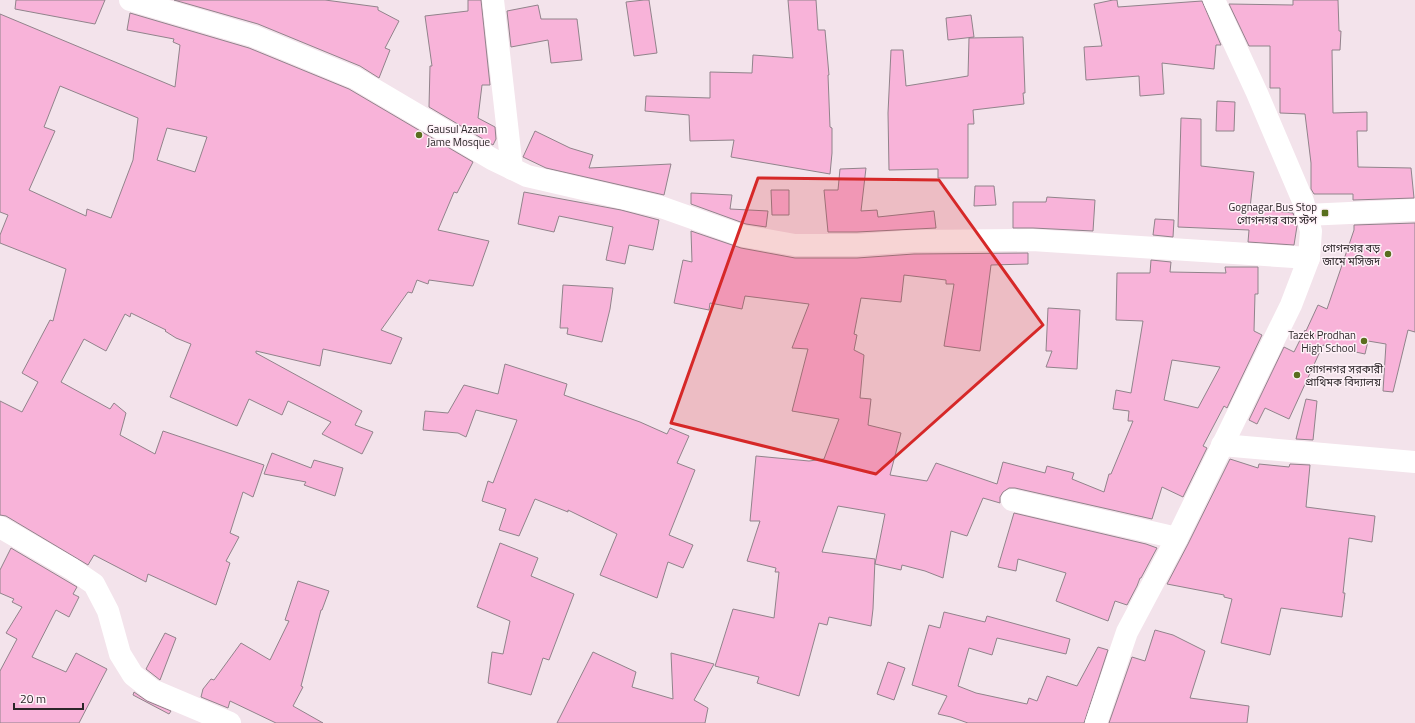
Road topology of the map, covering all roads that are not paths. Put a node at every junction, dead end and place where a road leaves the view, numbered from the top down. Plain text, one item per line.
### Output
1 (130, 0) edge
2 (493, 0) edge
3 (1214, 0) edge
4 (512, 169) junction
5 (1415, 210) edge
6 (1306, 215) junction
7 (1309, 258) junction
8 (1222, 445) junction
9 (1415, 462) edge
10 (1012, 500) dead end
11 (0, 527) edge
12 (1177, 538) junction
13 (230, 723) edge
14 (1096, 723) edge

1 - 4 street
2 - 4 street
3 - 6 street
4 - 7 street
5 - 6 street
6 - 7 street
7 - 8 street
8 - 9 street
8 - 12 street
10 - 12 street
11 - 13 street
12 - 14 street

